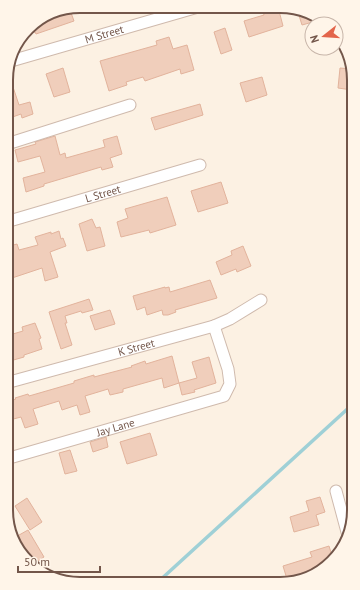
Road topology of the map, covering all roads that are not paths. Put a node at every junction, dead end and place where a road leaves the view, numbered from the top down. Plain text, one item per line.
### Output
1 (175, 13) edge
2 (16, 59) edge
3 (130, 105) dead end
4 (13, 142) edge
5 (200, 165) dead end
6 (13, 220) edge
7 (261, 300) dead end
8 (214, 326) junction
9 (13, 381) edge
10 (13, 457) edge
11 (336, 491) dead end
12 (346, 521) edge

1 - 2 street, M Street
3 - 4 street
5 - 6 street, L Street
7 - 8 street, K Street
8 - 9 street, K Street
8 - 10 street, Jay Lane
11 - 12 street

